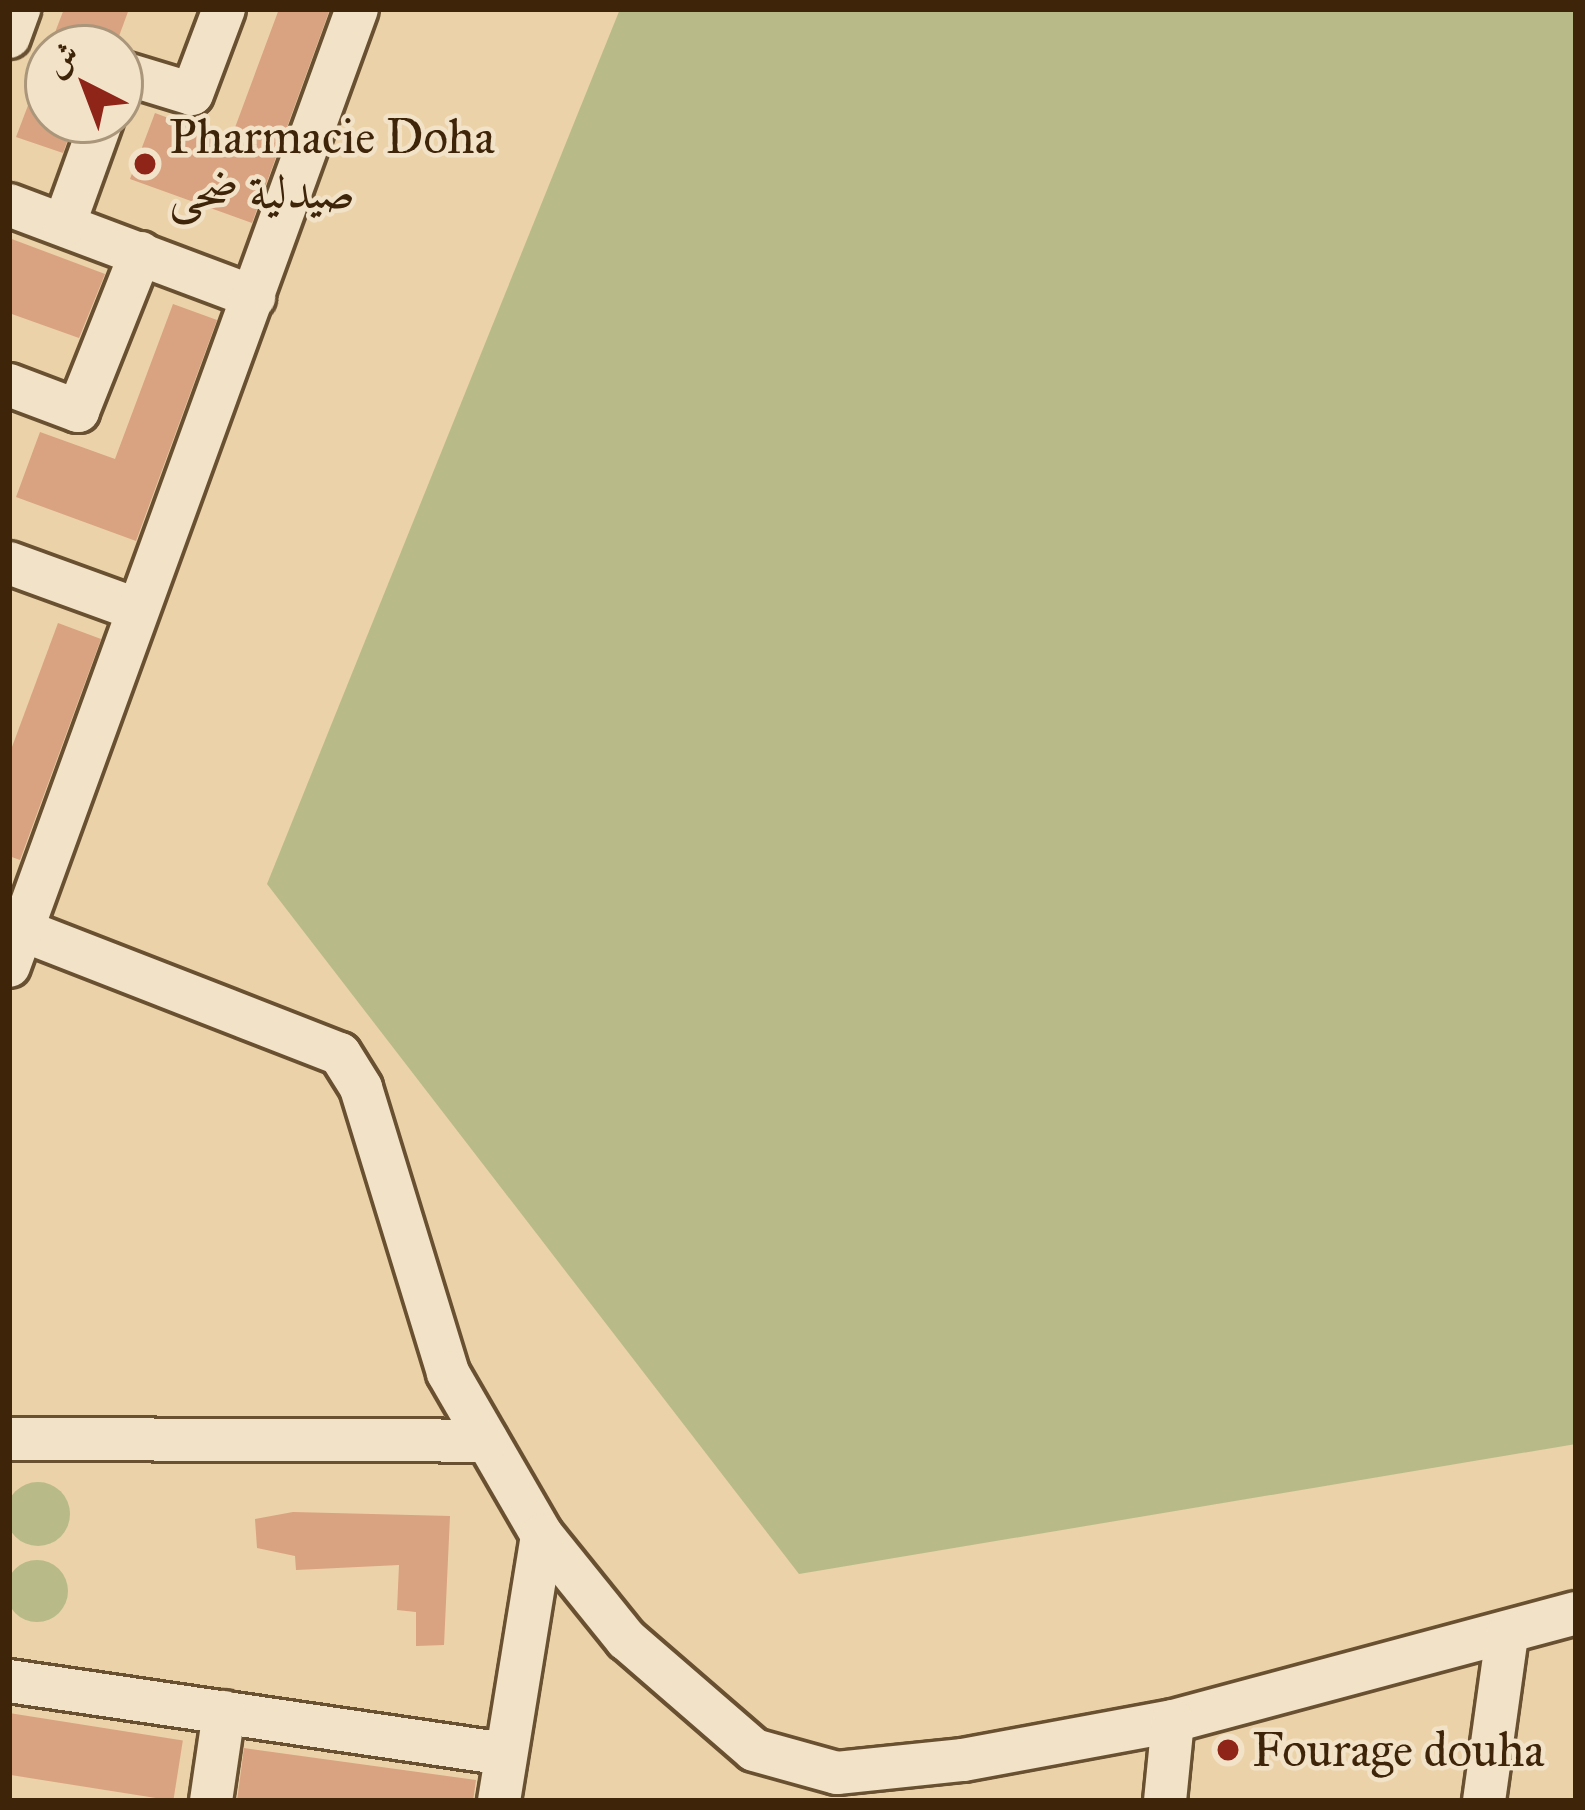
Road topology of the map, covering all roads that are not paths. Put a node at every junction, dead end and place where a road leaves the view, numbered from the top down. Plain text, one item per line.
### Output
1 (19, 9) edge
2 (224, 9) edge
3 (358, 9) edge
4 (9, 37) edge
5 (144, 80) edge
6 (93, 144) edge
7 (9, 205) edge
8 (64, 225) junction
9 (141, 253) junction
10 (254, 297) junction
11 (9, 385) edge
12 (12, 573) edge
13 (138, 610) junction
14 (13, 940) edge
15 (9, 1439) edge
16 (487, 1441) junction
17 (542, 1535) junction
18 (1576, 1612) edge
19 (1508, 1636) junction
20 (9, 1681) edge
21 (224, 1712) junction
22 (1174, 1721) junction
23 (506, 1754) junction
24 (795, 1784) edge
25 (211, 1801) edge
26 (499, 1801) edge
27 (1165, 1801) edge
28 (1484, 1801) edge

1 - 4 street
2 - 5 street
3 - 10 street
6 - 8 street
7 - 8 street
8 - 9 street
9 - 10 street
9 - 11 street
10 - 13 street
12 - 13 street
13 - 14 street
14 - 16 street
15 - 16 street
16 - 17 street
17 - 23 street
17 - 24 street
18 - 19 street
19 - 22 street
19 - 28 street
20 - 21 street
21 - 23 street
21 - 25 street
22 - 24 street
22 - 27 street
23 - 26 street

